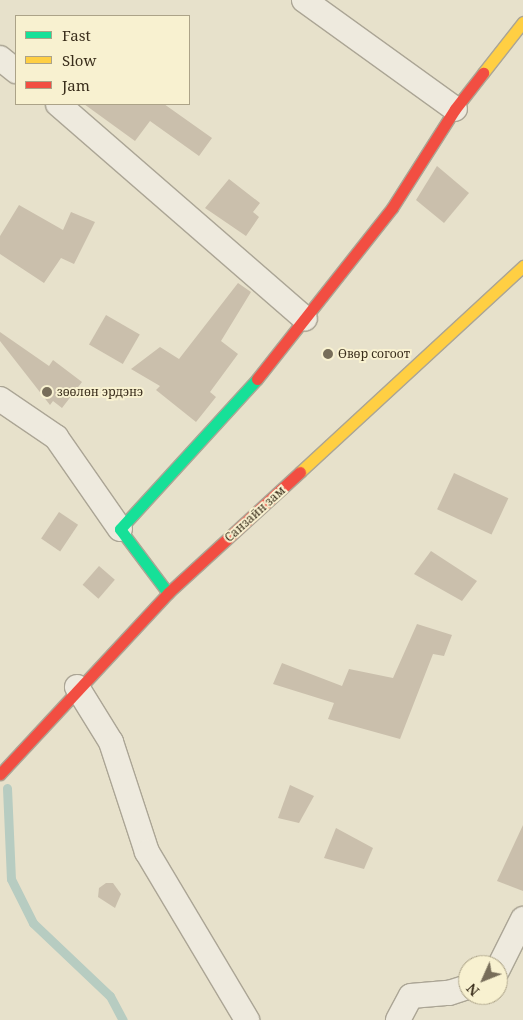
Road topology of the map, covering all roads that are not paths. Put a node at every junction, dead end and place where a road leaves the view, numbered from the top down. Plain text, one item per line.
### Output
1 (304, 0) edge
2 (523, 22) edge
3 (0, 58) edge
4 (15, 70) edge
5 (59, 105) edge
6 (455, 109) junction
7 (523, 266) edge
8 (305, 319) junction
9 (0, 399) edge
10 (120, 529) junction
11 (168, 593) junction
12 (77, 687) junction
13 (0, 774) edge
14 (523, 919) edge
15 (505, 955) edge
16 (458, 990) edge
17 (247, 1020) edge
18 (398, 1020) edge

1 - 6 street
2 - 6 street
3 - 4 street
5 - 8 street
6 - 8 street
7 - 11 street, Санзайн зам
8 - 10 street
9 - 10 street
10 - 11 street
11 - 12 street, Санзайн зам
12 - 13 street, Санзайн зам
12 - 17 street
14 - 15 street
16 - 18 street

